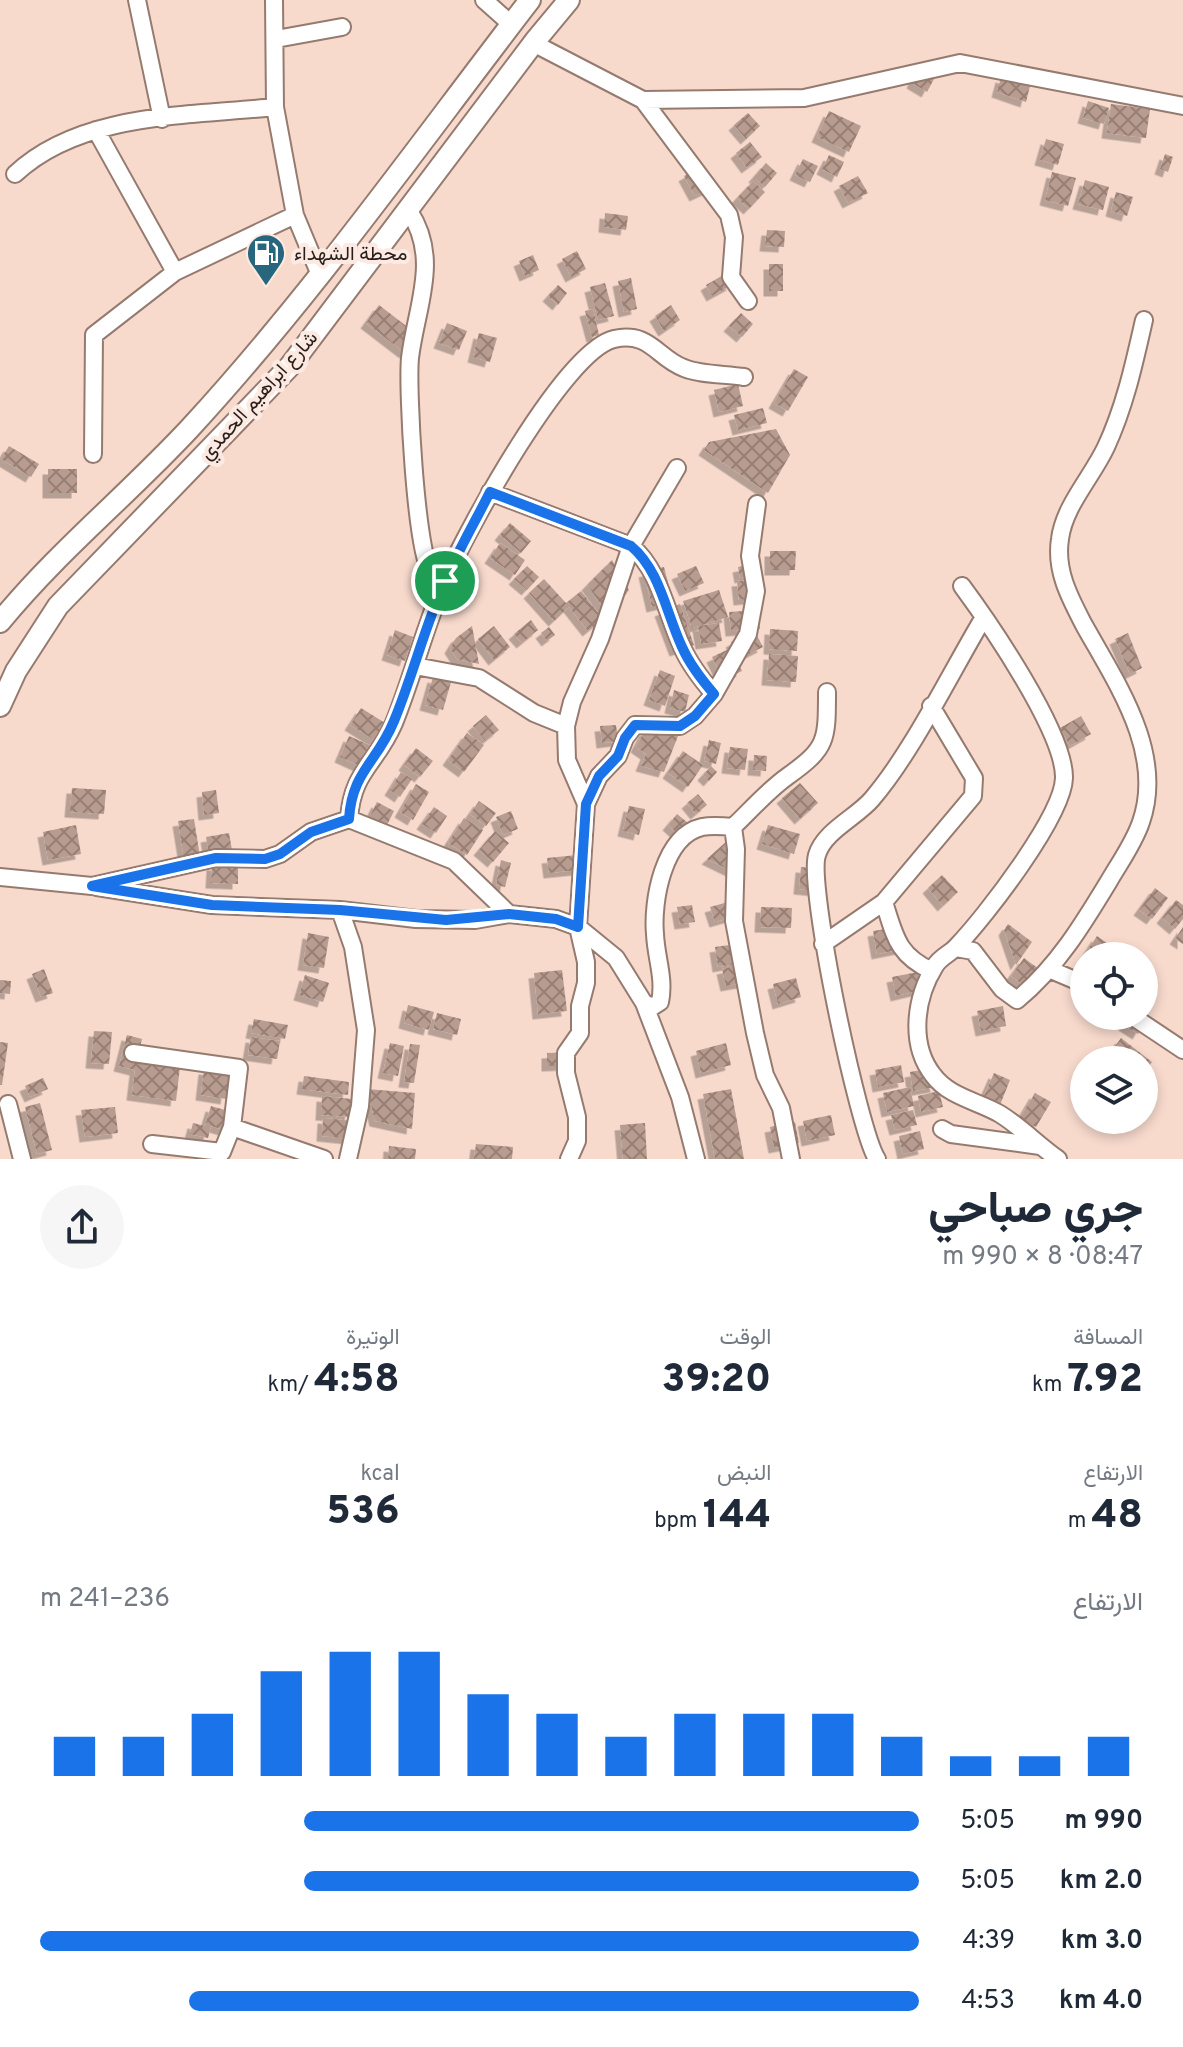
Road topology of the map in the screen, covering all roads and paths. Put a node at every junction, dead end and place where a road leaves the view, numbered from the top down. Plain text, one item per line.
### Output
1 (137, 0) edge
2 (274, 0) edge
3 (484, 0) edge
4 (530, 0) edge
5 (569, 0) edge
6 (511, 24) junction
7 (342, 27) dead end
8 (276, 39) junction
9 (533, 43) junction
10 (643, 100) junction
11 (1183, 106) edge
12 (275, 107) junction
13 (162, 119) junction
14 (96, 130) junction
15 (15, 174) dead end
16 (409, 211) junction
17 (295, 215) junction
18 (175, 272) junction
19 (320, 275) junction
20 (748, 301) dead end
21 (1144, 320) dead end
22 (266, 340) junction
23 (290, 366) junction
24 (744, 377) dead end
25 (93, 454) dead end
26 (677, 468) dead end
27 (490, 492) junction
28 (757, 504) dead end
29 (631, 546) junction
30 (445, 581) junction
31 (962, 586) dead end
32 (984, 617) junction
33 (0, 622) edge
34 (415, 666) junction
35 (827, 692) dead end
36 (714, 694) junction
37 (0, 706) edge
38 (931, 706) junction
39 (566, 726) junction
40 (586, 804) junction
41 (349, 819) junction
42 (733, 827) junction
43 (0, 877) edge
44 (92, 886) junction
45 (884, 902) junction
46 (340, 910) junction
47 (509, 914) junction
48 (578, 927) junction
49 (823, 944) junction
50 (956, 948) junction
51 (1051, 970) junction
52 (932, 971) junction
53 (1070, 978) edge
54 (644, 1003) junction
55 (1153, 1030) edge
56 (1183, 1050) edge
57 (133, 1053) dead end
58 (8, 1104) dead end
59 (232, 1127) junction
60 (942, 1129) dead end
61 (688, 1139) junction
62 (152, 1144) dead end
63 (1041, 1147) junction
64 (22, 1159) edge
65 (324, 1159) edge
66 (348, 1159) edge
67 (569, 1159) edge
68 (687, 1159) edge
69 (696, 1159) edge
70 (791, 1159) edge
71 (877, 1159) edge
72 (1018, 1159) edge
73 (1058, 1159) edge

1 - 13 street
2 - 8 street
3 - 6 street
4 - 6 main road, شارع ابراهيم الحمدي
5 - 9 main road, شارع ابراهيم الحمدي
6 - 9 main road
6 - 19 main road, شارع ابراهيم الحمدي
7 - 8 street
8 - 12 street
9 - 10 street
9 - 16 main road, شارع ابراهيم الحمدي
10 - 11 street
10 - 20 street
12 - 13 street
12 - 17 street
13 - 14 street
14 - 15 street
14 - 18 street
16 - 23 main road, شارع ابراهيم الحمدي
16 - 30 street
17 - 18 street
17 - 19 street
18 - 25 street
19 - 22 main road, شارع ابراهيم الحمدي
21 - 51 street
22 - 23 main road
22 - 33 main road, شارع ابراهيم الحمدي
23 - 37 main road, شارع ابراهيم الحمدي
24 - 27 street
26 - 29 street
27 - 29 street
27 - 30 street
28 - 36 street
29 - 36 street
29 - 39 street
30 - 34 street
31 - 32 street
32 - 38 street
32 - 50 street
34 - 39 street
34 - 41 street
35 - 42 street
36 - 40 street
38 - 45 street
38 - 49 street
39 - 40 street
40 - 48 street
41 - 44 street
41 - 47 street
42 - 54 street
42 - 70 street
43 - 44 street
44 - 46 street
45 - 49 street
45 - 52 street
46 - 47 street
46 - 66 street
47 - 48 street
48 - 54 street
48 - 67 street
49 - 71 street
50 - 51 street
50 - 52 street
51 - 53 street
52 - 63 street
54 - 61 street
55 - 56 street
57 - 59 street
58 - 64 street
59 - 62 street
59 - 65 street
60 - 63 street
61 - 68 street
61 - 69 street
63 - 72 street
63 - 73 street

